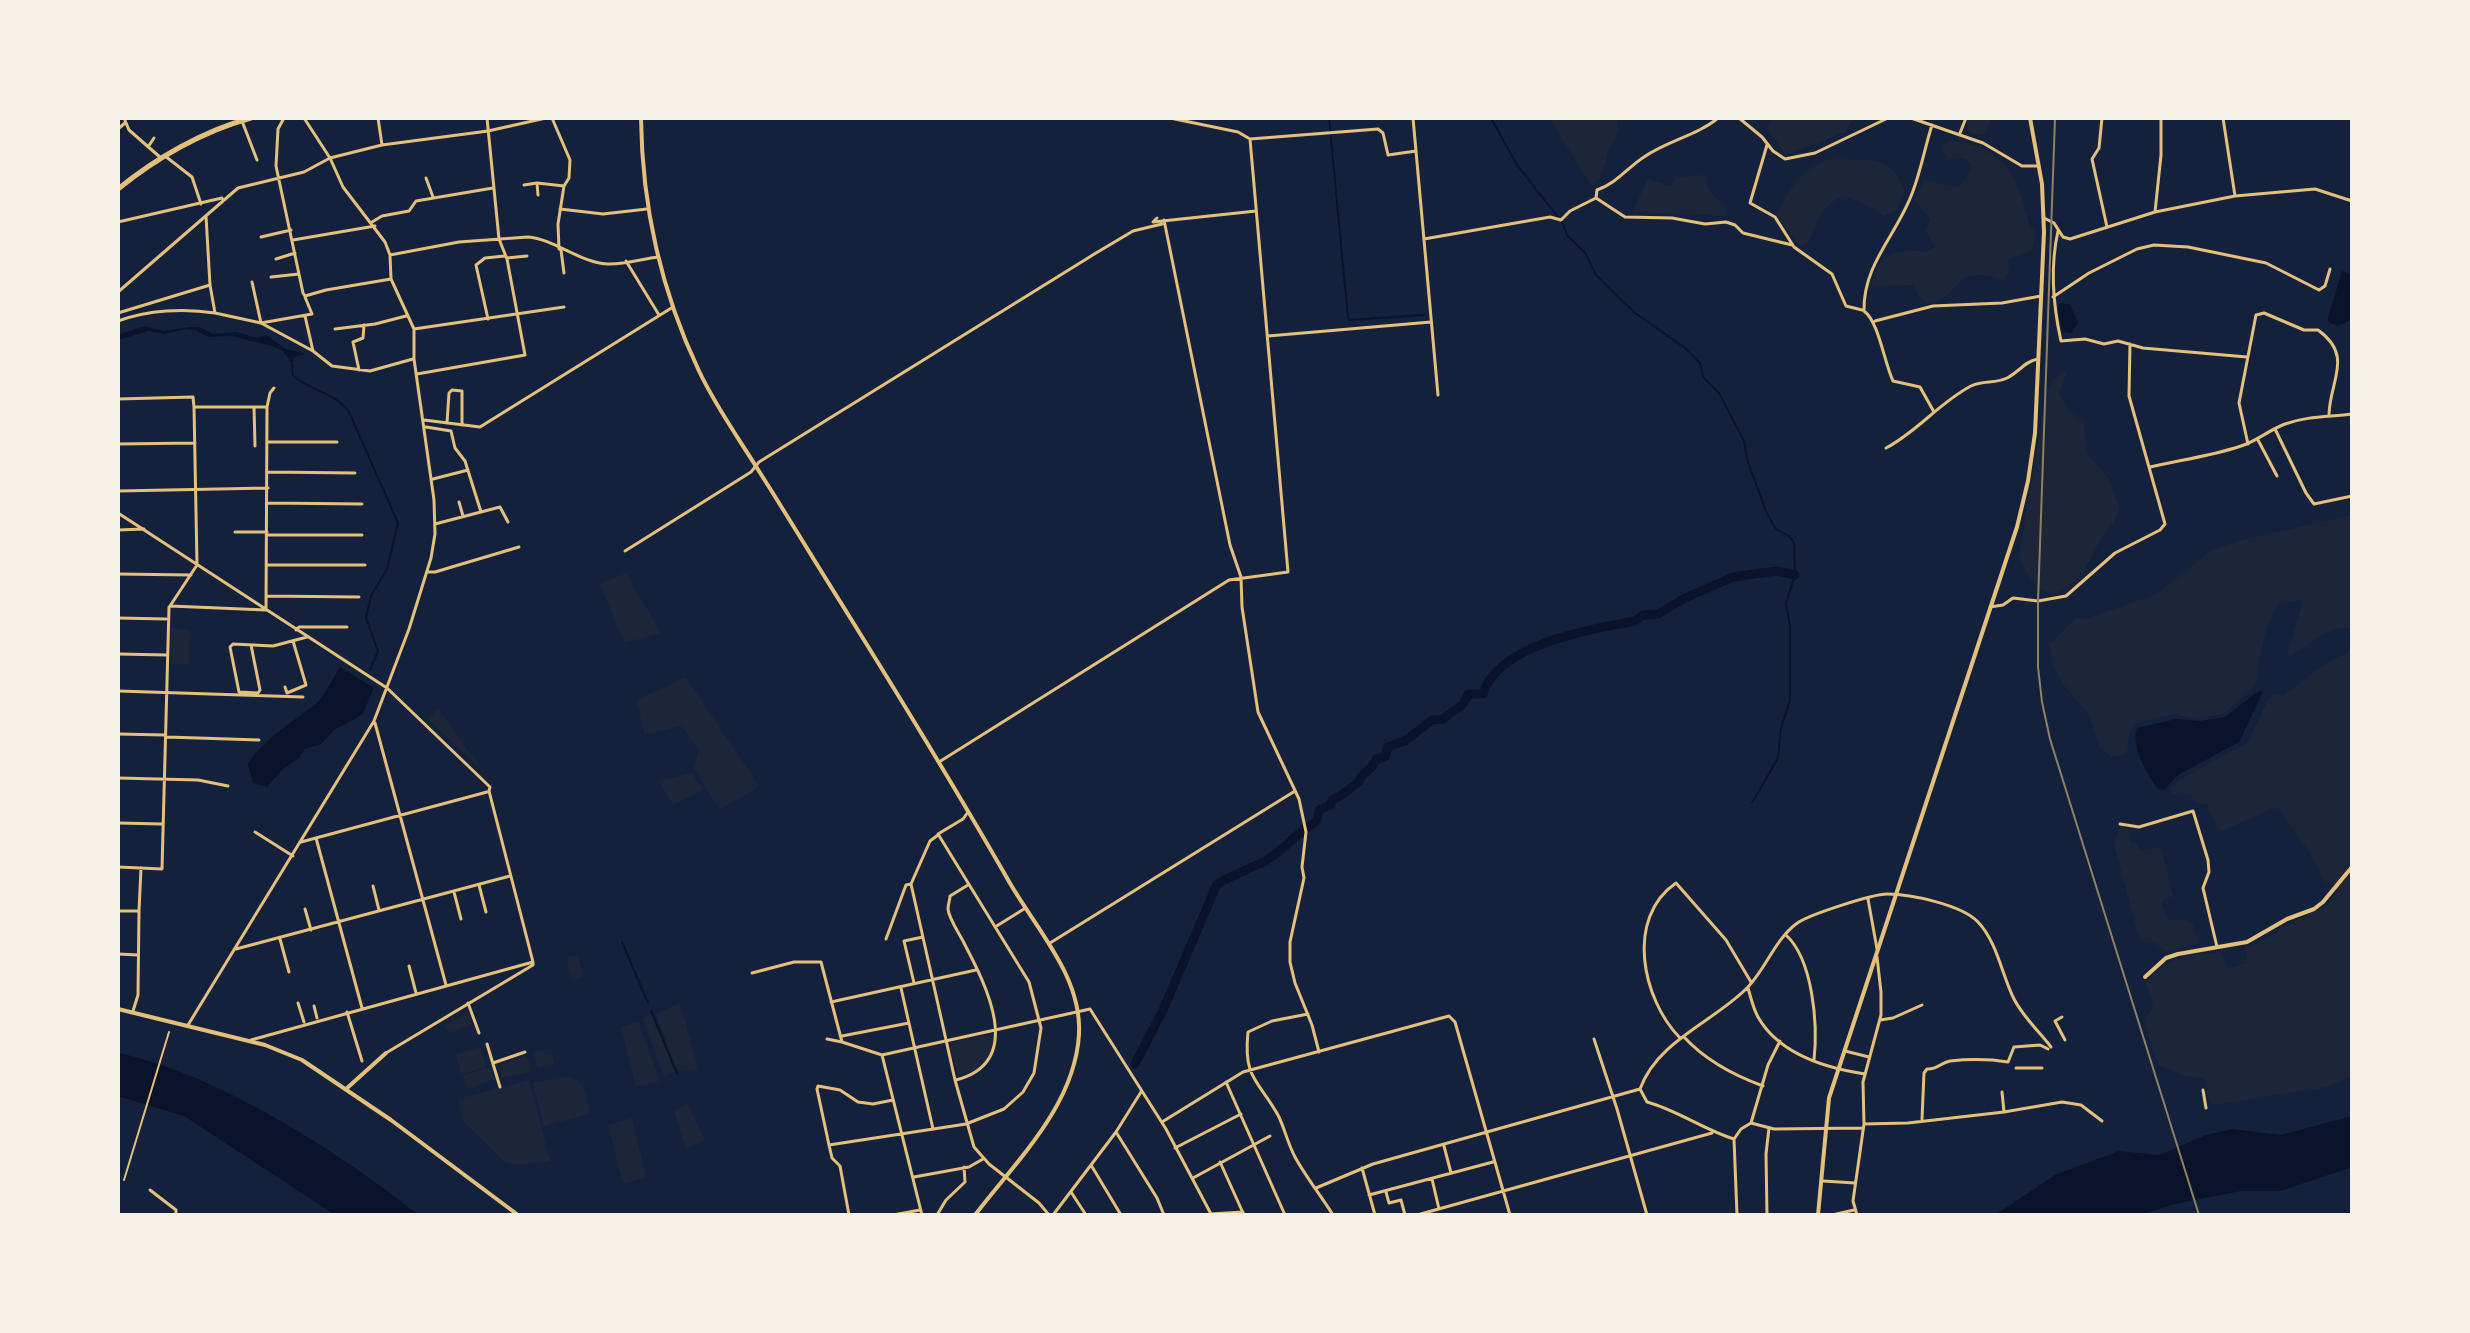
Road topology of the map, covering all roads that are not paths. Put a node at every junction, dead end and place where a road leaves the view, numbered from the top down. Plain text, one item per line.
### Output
1 (251, 118) edge
2 (284, 118) edge
3 (304, 118) edge
4 (378, 118) edge
5 (487, 118) edge
6 (546, 118) edge
7 (552, 118) edge
8 (641, 118) edge
9 (1170, 118) edge
10 (1413, 118) edge
11 (1718, 118) edge
12 (1739, 118) edge
13 (1888, 118) edge
14 (1912, 118) edge
15 (1966, 118) edge
16 (2030, 118) edge
17 (2102, 118) edge
18 (2161, 118) edge
19 (2223, 118) edge
20 (125, 120) edge
21 (242, 121) junction
22 (1932, 125) junction
23 (118, 129) edge
24 (488, 131) junction
25 (1960, 134) junction
26 (154, 138) dead end
27 (1250, 139) junction
28 (382, 145) junction
29 (1767, 145) junction
30 (148, 147) junction
31 (1416, 151) junction
32 (163, 157) junction
33 (330, 158) junction
34 (257, 160) dead end
35 (2038, 166) junction
36 (278, 178) junction
37 (426, 178) dead end
38 (537, 183) junction
39 (524, 185) dead end
40 (564, 186) junction
41 (493, 188) junction
42 (118, 189) edge
43 (538, 195) dead end
44 (2235, 196) junction
45 (225, 197) junction
46 (433, 197) junction
47 (1596, 198) junction
48 (2352, 201) edge
49 (201, 204) junction
50 (560, 209) junction
51 (647, 209) junction
52 (1257, 211) junction
53 (2155, 212) junction
54 (206, 216) junction
55 (1157, 218) dead end
56 (2044, 218) junction
57 (118, 222) edge
58 (1163, 222) junction
59 (373, 224) junction
60 (2107, 227) junction
61 (291, 230) junction
62 (2058, 231) junction
63 (261, 237) dead end
64 (499, 239) junction
65 (1424, 239) junction
66 (293, 240) junction
67 (1792, 245) junction
68 (560, 250) junction
69 (295, 253) junction
70 (390, 255) junction
71 (527, 256) dead end
72 (506, 257) junction
73 (658, 257) junction
74 (276, 259) dead end
75 (626, 261) junction
76 (2330, 269) dead end
77 (564, 273) dead end
78 (299, 274) junction
79 (271, 277) dead end
80 (391, 279) junction
81 (252, 282) dead end
82 (210, 285) junction
83 (118, 292) edge
84 (305, 296) junction
85 (2041, 296) junction
86 (2053, 297) junction
87 (564, 307) dead end
88 (673, 307) junction
89 (1864, 311) junction
90 (118, 313) edge
91 (215, 313) junction
92 (517, 315) junction
93 (659, 315) junction
94 (305, 316) junction
95 (406, 316) junction
96 (488, 319) junction
97 (118, 321) edge
98 (1875, 321) junction
99 (1431, 322) junction
100 (261, 323) junction
101 (364, 325) junction
102 (335, 329) dead end
103 (414, 329) junction
104 (1268, 336) junction
105 (2130, 344) junction
106 (313, 351) junction
107 (2247, 357) junction
108 (414, 359) junction
109 (2038, 359) junction
110 (359, 370) junction
111 (417, 374) junction
112 (274, 388) dead end
113 (1438, 395) dead end
114 (118, 399) edge
115 (194, 407) junction
116 (254, 407) junction
117 (267, 407) junction
118 (1934, 412) junction
119 (2329, 414) junction
120 (2352, 414) edge
121 (424, 420) junction
122 (447, 423) junction
123 (462, 425) junction
124 (425, 427) junction
125 (2275, 428) junction
126 (2258, 440) junction
127 (267, 442) junction
128 (337, 442) dead end
129 (195, 443) junction
130 (118, 444) edge
131 (2248, 444) junction
132 (255, 446) dead end
133 (1886, 448) dead end
134 (756, 466) junction
135 (2150, 467) junction
136 (468, 470) junction
137 (268, 472) junction
138 (355, 473) dead end
139 (2277, 476) dead end
140 (432, 480) junction
141 (268, 488) junction
142 (197, 489) junction
143 (118, 491) edge
144 (2352, 496) edge
145 (459, 502) dead end
146 (267, 503) junction
147 (362, 504) dead end
148 (481, 512) junction
149 (118, 513) edge
150 (463, 516) junction
151 (508, 522) dead end
152 (435, 524) junction
153 (144, 529) junction
154 (118, 530) edge
155 (235, 532) dead end
156 (267, 533) junction
157 (362, 535) dead end
158 (519, 547) dead end
159 (625, 551) dead end
160 (197, 565) junction
161 (267, 565) junction
162 (365, 565) dead end
163 (427, 572) junction
164 (118, 574) edge
165 (191, 575) junction
166 (1241, 577) junction
167 (266, 596) junction
168 (359, 597) dead end
169 (170, 606) junction
170 (1990, 607) junction
171 (266, 610) junction
172 (118, 618) edge
173 (168, 619) junction
174 (347, 627) dead end
175 (296, 630) junction
176 (307, 637) junction
177 (293, 641) junction
178 (251, 645) junction
179 (118, 654) edge
180 (167, 655) junction
181 (285, 687) dead end
182 (387, 688) junction
183 (118, 691) edge
184 (166, 692) junction
185 (303, 697) dead end
186 (374, 721) junction
187 (118, 734) edge
188 (165, 736) junction
189 (259, 740) dead end
190 (938, 762) junction
191 (118, 778) edge
192 (164, 779) junction
193 (228, 786) dead end
194 (489, 791) junction
195 (1295, 791) junction
196 (968, 812) junction
197 (400, 815) junction
198 (118, 823) edge
199 (163, 824) junction
200 (2120, 824) dead end
201 (255, 832) dead end
202 (938, 834) junction
203 (316, 838) junction
204 (301, 842) junction
205 (293, 856) junction
206 (118, 867) edge
207 (2352, 867) edge
208 (141, 868) junction
209 (510, 876) junction
210 (479, 884) junction
211 (911, 884) junction
212 (968, 885) junction
213 (373, 886) dead end
214 (454, 891) junction
215 (1897, 895) junction
216 (423, 899) junction
217 (1868, 899) junction
218 (305, 909) dead end
219 (1024, 909) junction
220 (118, 911) edge
221 (139, 911) junction
222 (379, 911) junction
223 (486, 912) dead end
224 (461, 919) dead end
225 (338, 923) junction
226 (995, 927) junction
227 (311, 930) junction
228 (1786, 935) junction
229 (923, 937) junction
230 (280, 939) junction
231 (886, 939) dead end
232 (1047, 944) junction
233 (2217, 947) junction
234 (236, 949) junction
235 (118, 954) edge
236 (139, 955) junction
237 (1877, 955) junction
238 (533, 962) junction
239 (409, 966) dead end
240 (978, 970) junction
241 (289, 972) dead end
242 (752, 973) dead end
243 (2145, 977) dead end
244 (932, 980) junction
245 (914, 983) junction
246 (1752, 983) junction
247 (446, 985) junction
248 (901, 986) junction
249 (1748, 988) junction
250 (416, 993) junction
251 (831, 1002) junction
252 (298, 1003) dead end
253 (467, 1003) junction
254 (1922, 1005) dead end
255 (314, 1006) dead end
256 (362, 1008) junction
257 (118, 1009) edge
258 (133, 1011) junction
259 (347, 1012) junction
260 (1078, 1012) junction
261 (1308, 1014) junction
262 (2062, 1017) dead end
263 (318, 1020) junction
264 (1880, 1020) junction
265 (1040, 1021) junction
266 (909, 1023) junction
267 (304, 1024) junction
268 (188, 1025) junction
269 (996, 1031) junction
270 (169, 1032) dead end
271 (479, 1033) dead end
272 (840, 1036) junction
273 (1682, 1037) junction
274 (827, 1039) dead end
275 (1594, 1039) dead end
276 (946, 1040) junction
277 (2065, 1040) dead end
278 (250, 1041) junction
279 (1780, 1041) junction
280 (842, 1042) junction
281 (487, 1044) dead end
282 (914, 1048) junction
283 (1845, 1051) junction
284 (525, 1052) dead end
285 (1319, 1052) junction
286 (386, 1053) joint
287 (882, 1055) junction
288 (1869, 1057) junction
289 (362, 1061) dead end
290 (1814, 1061) junction
291 (493, 1063) junction
292 (2016, 1068) dead end
293 (2042, 1068) dead end
294 (1840, 1069) junction
295 (1250, 1071) junction
296 (1865, 1074) junction
297 (955, 1080) junction
298 (1226, 1082) junction
299 (1763, 1086) junction
300 (500, 1087) dead end
301 (346, 1089) junction
302 (1640, 1089) junction
303 (2203, 1090) dead end
304 (1141, 1092) junction
305 (2002, 1092) dead end
306 (1613, 1097) junction
307 (893, 1100) junction
308 (2206, 1108) dead end
309 (2004, 1112) junction
310 (1241, 1114) junction
311 (1922, 1120) junction
312 (2102, 1121) dead end
313 (1162, 1122) junction
314 (1751, 1123) junction
315 (966, 1124) junction
316 (1863, 1126) junction
317 (1769, 1128) junction
318 (933, 1129) junction
319 (1826, 1129) junction
320 (1116, 1132) junction
321 (902, 1133) junction
322 (1486, 1133) junction
323 (1712, 1133) junction
324 (1270, 1136) dead end
325 (1734, 1139) junction
326 (1255, 1144) junction
327 (1444, 1144) junction
328 (829, 1145) junction
329 (1175, 1148) junction
330 (1630, 1155) junction
331 (983, 1159) junction
332 (1220, 1162) junction
333 (1493, 1162) junction
334 (1091, 1165) junction
335 (964, 1167) junction
336 (1362, 1167) junction
337 (1451, 1173) junction
338 (1005, 1176) junction
339 (913, 1177) junction
340 (1193, 1178) junction
341 (1432, 1179) junction
342 (124, 1180) dead end
343 (1822, 1181) junction
344 (1855, 1183) junction
345 (1316, 1188) junction
346 (150, 1190) dead end
347 (1385, 1191) junction
348 (1502, 1191) junction
349 (1071, 1192) junction
350 (1369, 1195) junction
351 (1439, 1209) junction
352 (1854, 1210) junction
353 (921, 1212) edge
354 (1211, 1214) edge
355 (1243, 1214) edge
356 (1331, 1214) edge
357 (176, 1215) edge
358 (518, 1215) edge
359 (849, 1215) edge
360 (893, 1215) edge
361 (937, 1215) edge
362 (975, 1215) edge
363 (1051, 1215) edge
364 (1086, 1215) edge
365 (1121, 1215) edge
366 (1164, 1215) edge
367 (1285, 1215) edge
368 (1375, 1215) edge
369 (1405, 1215) edge
370 (1417, 1215) edge
371 (1510, 1215) edge
372 (1645, 1215) edge
373 (1737, 1215) edge
374 (1767, 1215) edge
375 (1818, 1215) edge
376 (1832, 1215) edge
377 (1857, 1215) edge

1 - 21 highway
2 - 36 street
3 - 33 street
4 - 28 street
5 - 24 street
6 - 24 street
7 - 40 street
8 - 51 street
9 - 27 street
10 - 31 street
11 - 47 street
12 - 29 street
13 - 29 street
14 - 22 street
15 - 25 street
16 - 35 street
17 - 60 street
18 - 53 street
19 - 44 street
20 - 23 street
20 - 30 street
21 - 32 highway
21 - 34 street
22 - 25 street
22 - 89 street
24 - 28 street
24 - 41 street
25 - 35 street
26 - 30 street
27 - 31 street
27 - 52 street
28 - 33 street
29 - 67 street
30 - 32 street
31 - 65 street
32 - 42 highway
32 - 49 street
33 - 36 street
33 - 59 street
35 - 56 street
36 - 45 street
36 - 61 street
37 - 46 street
38 - 39 street
38 - 40 street
38 - 43 street
40 - 50 street
41 - 46 street
41 - 64 street
44 - 48 street
44 - 53 street
45 - 49 street
45 - 54 street
46 - 59 street
47 - 65 street
47 - 67 street
49 - 57 street
50 - 51 street
50 - 68 street
51 - 73 street
52 - 58 street
52 - 104 street
53 - 60 street
54 - 82 street
54 - 83 street
55 - 58 street
56 - 62 street
56 - 85 street
58 - 134 street
58 - 166 street
59 - 66 street
59 - 70 street
60 - 62 street
61 - 63 street
61 - 66 street
62 - 86 street
64 - 68 street
64 - 70 street
64 - 72 street
65 - 99 street
66 - 69 street
67 - 89 street
68 - 75 street
68 - 77 street
69 - 74 street
69 - 78 street
70 - 80 street
71 - 72 street
72 - 92 street
72 - 96 street
73 - 75 street
73 - 88 street
75 - 93 street
76 - 86 street
78 - 79 street
78 - 84 street
80 - 84 street
80 - 95 street
81 - 100 street
82 - 90 street
82 - 91 street
84 - 94 street
85 - 98 street
85 - 109 street
86 - 105 street
87 - 92 street
88 - 93 street
88 - 134 street
89 - 98 street
91 - 97 street
91 - 100 street
92 - 96 street
92 - 111 street
93 - 123 street
94 - 100 street
94 - 106 street
95 - 101 street
95 - 103 street
96 - 103 street
98 - 118 street
99 - 104 street
99 - 113 street
100 - 106 street
101 - 102 street
101 - 110 street
103 - 108 street
104 - 166 street
105 - 107 street
105 - 135 street
106 - 110 street
107 - 119 street
107 - 131 street
108 - 110 street
108 - 111 street
109 - 118 street
109 - 170 street
111 - 121 street
112 - 117 street
114 - 115 street
115 - 116 street
115 - 129 street
116 - 117 street
116 - 132 street
117 - 127 street
118 - 133 street
119 - 120 street
119 - 125 street
121 - 122 street
121 - 124 street
122 - 123 street
122 - 123 street
124 - 136 street
124 - 140 street
125 - 126 street
125 - 144 street
126 - 131 street
126 - 139 street
127 - 128 street
127 - 137 street
129 - 130 street
129 - 142 street
131 - 135 street
134 - 159 street
134 - 190 street
135 - 170 street
136 - 140 street
136 - 148 street
137 - 138 street
137 - 141 street
140 - 152 street
141 - 142 street
141 - 146 street
142 - 143 street
142 - 160 street
145 - 150 street
146 - 147 street
146 - 156 street
148 - 150 street
148 - 151 street
149 - 153 street
150 - 152 street
152 - 163 street
153 - 154 street
153 - 160 street
155 - 156 street
156 - 157 street
156 - 161 street
158 - 163 street
160 - 165 street
160 - 171 street
161 - 162 street
161 - 167 street
163 - 182 street
164 - 165 street
165 - 169 street
166 - 190 street
166 - 195 street
167 - 168 street
167 - 171 street
169 - 171 street
169 - 173 street
170 - 215 street
171 - 175 street
172 - 173 street
173 - 180 street
174 - 175 street
175 - 176 street
176 - 177 street
176 - 182 street
177 - 178 street
177 - 181 street
178 - 178 street
179 - 180 street
180 - 184 street
182 - 186 street
182 - 194 street
183 - 184 street
184 - 185 street
184 - 188 street
186 - 197 street
186 - 204 street
187 - 188 street
188 - 189 street
188 - 192 street
190 - 196 street
191 - 192 street
192 - 193 street
192 - 199 street
194 - 197 street
194 - 209 street
195 - 232 street
195 - 261 street
196 - 202 street
196 - 219 street
197 - 203 street
197 - 216 street
198 - 199 street
199 - 208 street
200 - 233 street
201 - 205 street
202 - 211 street
202 - 212 street
203 - 204 street
203 - 225 street
204 - 205 street
205 - 234 street
206 - 208 street
207 - 233 street
208 - 221 street
209 - 210 street
209 - 238 street
210 - 214 street
210 - 223 street
211 - 229 street
211 - 231 street
212 - 226 street
212 - 240 street
213 - 222 street
214 - 216 street
214 - 224 street
215 - 217 street
215 - 237 street
215 - 311 street
216 - 222 street
216 - 247 street
217 - 228 street
217 - 237 street
218 - 227 street
219 - 226 street
219 - 232 street
220 - 221 street
221 - 236 street
222 - 225 street
225 - 227 street
225 - 256 street
226 - 265 street
227 - 230 street
228 - 246 street
228 - 290 street
229 - 244 street
229 - 245 street
230 - 234 street
230 - 241 street
232 - 260 street
233 - 243 street
234 - 268 street
235 - 236 street
236 - 258 street
237 - 264 street
237 - 283 street
238 - 247 street
238 - 253 street
239 - 250 street
240 - 244 street
240 - 269 street
242 - 251 street
244 - 245 street
244 - 276 street
245 - 248 street
246 - 249 street
246 - 273 street
247 - 250 street
248 - 251 street
248 - 266 street
249 - 273 street
249 - 279 street
250 - 256 street
251 - 272 street
252 - 267 street
253 - 271 street
253 - 286 street
254 - 264 street
255 - 263 street
256 - 259 street
257 - 258 street
258 - 268 street
259 - 263 street
259 - 289 street
260 - 265 street
260 - 304 street
260 - 338 street
261 - 285 street
261 - 295 street
262 - 277 street
263 - 267 street
264 - 288 street
265 - 269 street
265 - 315 street
266 - 272 street
266 - 282 street
267 - 278 street
268 - 278 street
269 - 276 street
269 - 297 street
270 - 342 street
272 - 280 street
273 - 299 street
273 - 302 street
274 - 280 street
275 - 306 street
276 - 282 street
276 - 297 street
278 - 301 street
279 - 290 street
279 - 299 street
280 - 287 street
281 - 291 street
282 - 287 street
282 - 318 street
283 - 288 street
283 - 294 street
284 - 291 street
285 - 295 street
285 - 322 street
286 - 301 street
287 - 307 street
288 - 296 street
290 - 294 street
291 - 300 street
292 - 293 street
294 - 296 street
294 - 319 street
295 - 298 street
295 - 345 street
296 - 316 street
297 - 315 street
298 - 310 street
298 - 313 street
299 - 314 street
301 - 358 street
302 - 306 street
302 - 323 street
303 - 308 street
304 - 313 street
304 - 320 street
305 - 309 street
306 - 322 street
306 - 330 street
307 - 321 street
307 - 328 street
309 - 311 street
309 - 312 street
310 - 326 street
310 - 329 street
311 - 316 street
313 - 329 street
314 - 317 street
314 - 325 street
315 - 318 street
315 - 331 street
316 - 319 street
316 - 344 street
317 - 319 street
317 - 374 street
318 - 321 street
319 - 343 street
320 - 334 street
320 - 366 street
321 - 328 street
321 - 339 street
322 - 327 street
322 - 333 street
323 - 325 street
323 - 330 street
324 - 326 street
325 - 373 street
326 - 332 street
326 - 367 street
327 - 336 street
327 - 337 street
328 - 359 street
329 - 340 street
330 - 348 street
330 - 372 street
331 - 335 street
331 - 338 street
332 - 340 street
332 - 355 street
333 - 337 street
333 - 348 street
334 - 349 street
334 - 365 street
335 - 339 street
335 - 361 street
336 - 345 street
336 - 350 street
337 - 341 street
338 - 362 street
338 - 363 street
339 - 353 street
340 - 354 street
341 - 347 street
341 - 351 street
343 - 344 street
343 - 375 street
344 - 352 street
345 - 356 street
346 - 357 street
347 - 350 street
347 - 369 street
348 - 351 street
348 - 371 street
349 - 363 street
349 - 364 street
350 - 368 street
351 - 370 street
352 - 376 street
352 - 377 street
353 - 360 street
354 - 355 street

